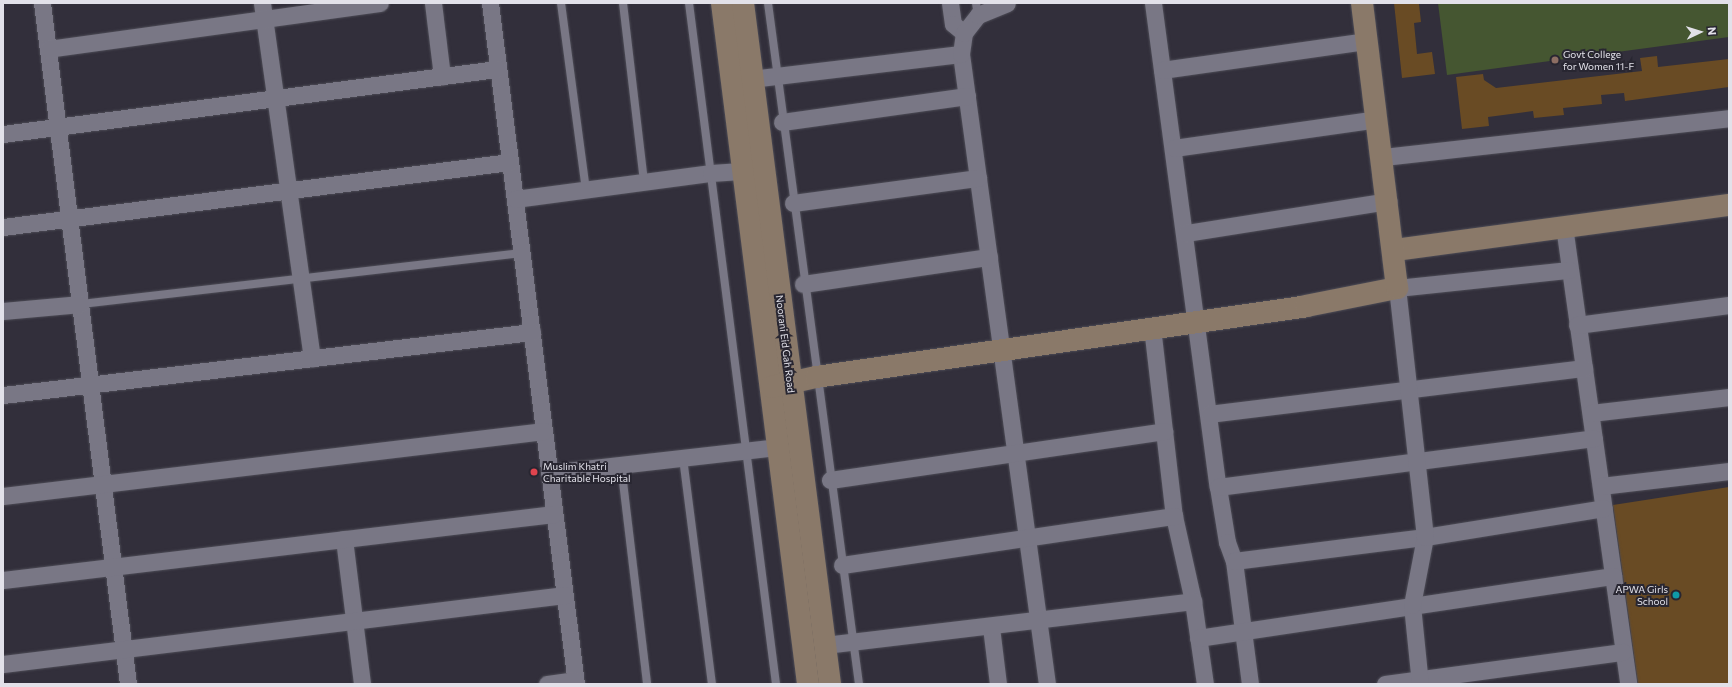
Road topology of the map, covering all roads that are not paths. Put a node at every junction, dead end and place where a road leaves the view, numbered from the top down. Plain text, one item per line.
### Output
1 (42, 3) edge
2 (380, 3) edge
3 (432, 3) edge
4 (490, 3) edge
5 (561, 3) edge
6 (623, 3) edge
7 (689, 3) edge
8 (722, 3) edge
9 (743, 3) edge
10 (768, 3) edge
11 (950, 3) edge
12 (1006, 3) edge
13 (1153, 3) edge
14 (1362, 3) edge
15 (977, 9) edge
16 (263, 11) edge
17 (964, 33) junction
18 (1367, 41) junction
19 (48, 49) junction
20 (961, 54) junction
21 (498, 68) junction
22 (1162, 70) junction
23 (442, 76) junction
24 (776, 76) junction
25 (751, 79) junction
26 (967, 96) junction
27 (276, 98) junction
28 (1729, 118) edge
29 (1378, 119) junction
30 (782, 122) junction
31 (59, 126) junction
32 (3, 134) edge
33 (1174, 148) junction
34 (1383, 156) junction
35 (510, 162) junction
36 (741, 171) junction
37 (711, 172) junction
38 (978, 178) junction
39 (644, 182) junction
40 (289, 190) junction
41 (586, 190) junction
42 (515, 200) junction
43 (1388, 201) junction
44 (793, 203) junction
45 (1729, 205) edge
46 (70, 220) junction
47 (1564, 226) junction
48 (3, 227) edge
49 (1186, 233) junction
50 (1395, 250) junction
51 (522, 253) junction
52 (989, 257) junction
53 (1569, 270) junction
54 (303, 279) junction
55 (803, 284) junction
56 (1397, 288) junction
57 (81, 304) junction
58 (1729, 305) edge
59 (3, 310) edge
60 (1198, 322) junction
61 (1577, 325) junction
62 (1152, 327) junction
63 (532, 332) junction
64 (1001, 350) junction
65 (312, 358) junction
66 (1584, 368) junction
67 (816, 377) junction
68 (781, 384) junction
69 (91, 385) junction
70 (1409, 390) junction
71 (3, 395) edge
72 (1729, 397) edge
73 (1590, 413) junction
74 (1209, 414) junction
75 (544, 431) junction
76 (1164, 431) junction
77 (1594, 438) junction
78 (777, 447) junction
79 (747, 450) junction
80 (1016, 453) junction
81 (683, 458) junction
82 (1417, 461) junction
83 (621, 465) junction
84 (1729, 470) edge
85 (549, 473) junction
86 (830, 480) junction
87 (103, 484) junction
88 (1218, 486) junction
89 (1600, 486) junction
90 (3, 496) edge
91 (1604, 508) junction
92 (554, 514) junction
93 (1174, 516) junction
94 (1425, 537) junction
95 (1027, 538) junction
96 (344, 539) junction
97 (1234, 561) junction
98 (842, 565) junction
99 (113, 567) junction
100 (1613, 576) junction
101 (3, 580) edge
102 (565, 596) junction
103 (1193, 601) junction
104 (1412, 605) junction
105 (353, 621) junction
106 (1038, 622) junction
107 (991, 627) junction
108 (1243, 632) junction
109 (1198, 638) junction
110 (854, 643) junction
111 (825, 646) junction
112 (122, 648) junction
113 (1623, 652) junction
114 (3, 664) edge
115 (576, 682) edge
116 (1420, 682) edge
117 (128, 684) edge
118 (362, 684) edge
119 (547, 684) edge
120 (647, 684) edge
121 (712, 684) edge
122 (776, 684) edge
123 (808, 684) edge
124 (830, 684) edge
125 (859, 684) edge
126 (998, 684) edge
127 (1047, 684) edge
128 (1204, 684) edge
129 (1250, 684) edge
130 (1385, 684) edge
131 (1628, 684) edge

1 - 19 street
2 - 16 street
3 - 23 street
4 - 21 street
5 - 41 lane
6 - 39 lane
7 - 37 lane
8 - 36 main road, Noorani Eid Gah Road
9 - 25 main road, Noorani Eid Gah Road
10 - 24 lane
11 - 17 street
12 - 15 street
13 - 22 street
14 - 18 main road
15 - 17 street
16 - 19 street
16 - 27 street
17 - 20 street
18 - 22 street
18 - 29 main road
19 - 31 street
20 - 24 street
20 - 26 street
21 - 23 street
21 - 35 street
22 - 33 street
23 - 27 street
24 - 25 street
24 - 30 lane
25 - 68 main road, Noorani Eid Gah Road
26 - 30 street
26 - 38 street
27 - 31 street
27 - 40 street
28 - 34 street
29 - 33 street
29 - 34 main road
30 - 44 lane
31 - 32 street
31 - 46 street
33 - 49 street
34 - 43 main road
35 - 40 street
35 - 42 street
36 - 37 street
36 - 68 main road, Noorani Eid Gah Road
37 - 39 street
37 - 79 lane
38 - 44 street
38 - 52 street
39 - 41 street
40 - 46 street
40 - 54 street
41 - 42 street
42 - 51 street
43 - 49 street
43 - 50 main road
44 - 55 lane
45 - 47 main road
46 - 48 street
46 - 57 street
47 - 50 main road
47 - 53 street
49 - 60 street
50 - 56 main road
51 - 54 lane
51 - 63 street
52 - 55 street
52 - 64 street
53 - 56 street
53 - 61 street
54 - 57 lane
54 - 65 street
55 - 67 lane
56 - 60 main road
56 - 70 street
57 - 59 street
57 - 69 street
58 - 61 street
60 - 62 main road
60 - 74 street
61 - 66 street
62 - 64 main road
62 - 76 street
63 - 65 street
63 - 75 street
64 - 67 main road
64 - 80 street
65 - 69 street
66 - 70 street
66 - 73 street
67 - 68 main road
67 - 86 lane
68 - 78 main road, Noorani Eid Gah Road
68 - 111 main road, Noorani Eid Gah Road
69 - 71 street
69 - 87 street
70 - 74 street
70 - 82 street
72 - 73 street
73 - 77 street
74 - 88 street
75 - 85 street
75 - 87 street
76 - 80 street
76 - 93 street
77 - 82 street
77 - 89 street
78 - 79 street
78 - 123 main road, Noorani Eid Gah Road
79 - 81 street
79 - 122 lane
80 - 86 street
80 - 95 street
81 - 83 street
81 - 121 lane
82 - 88 street
82 - 94 street
83 - 85 street
83 - 120 lane
84 - 89 street
85 - 92 street
86 - 98 lane
87 - 90 street
87 - 99 street
88 - 97 street
89 - 91 street
91 - 94 street
91 - 100 street
92 - 96 street
92 - 102 street
93 - 95 street
93 - 103 street
94 - 97 street
94 - 104 street
95 - 98 street
95 - 106 street
96 - 99 street
96 - 105 street
97 - 108 street
98 - 110 lane
99 - 101 street
99 - 112 street
100 - 104 street
100 - 113 street
102 - 105 street
102 - 115 street
103 - 106 street
103 - 109 street
104 - 108 street
104 - 116 street
105 - 112 street
105 - 118 street
106 - 107 street
106 - 127 street
107 - 110 street
107 - 126 street
108 - 109 street
108 - 129 street
109 - 128 street
110 - 111 street
110 - 125 lane
111 - 124 main road, Noorani Eid Gah Road
112 - 114 street
112 - 117 street
113 - 116 street
113 - 131 street
115 - 119 street
116 - 130 street

